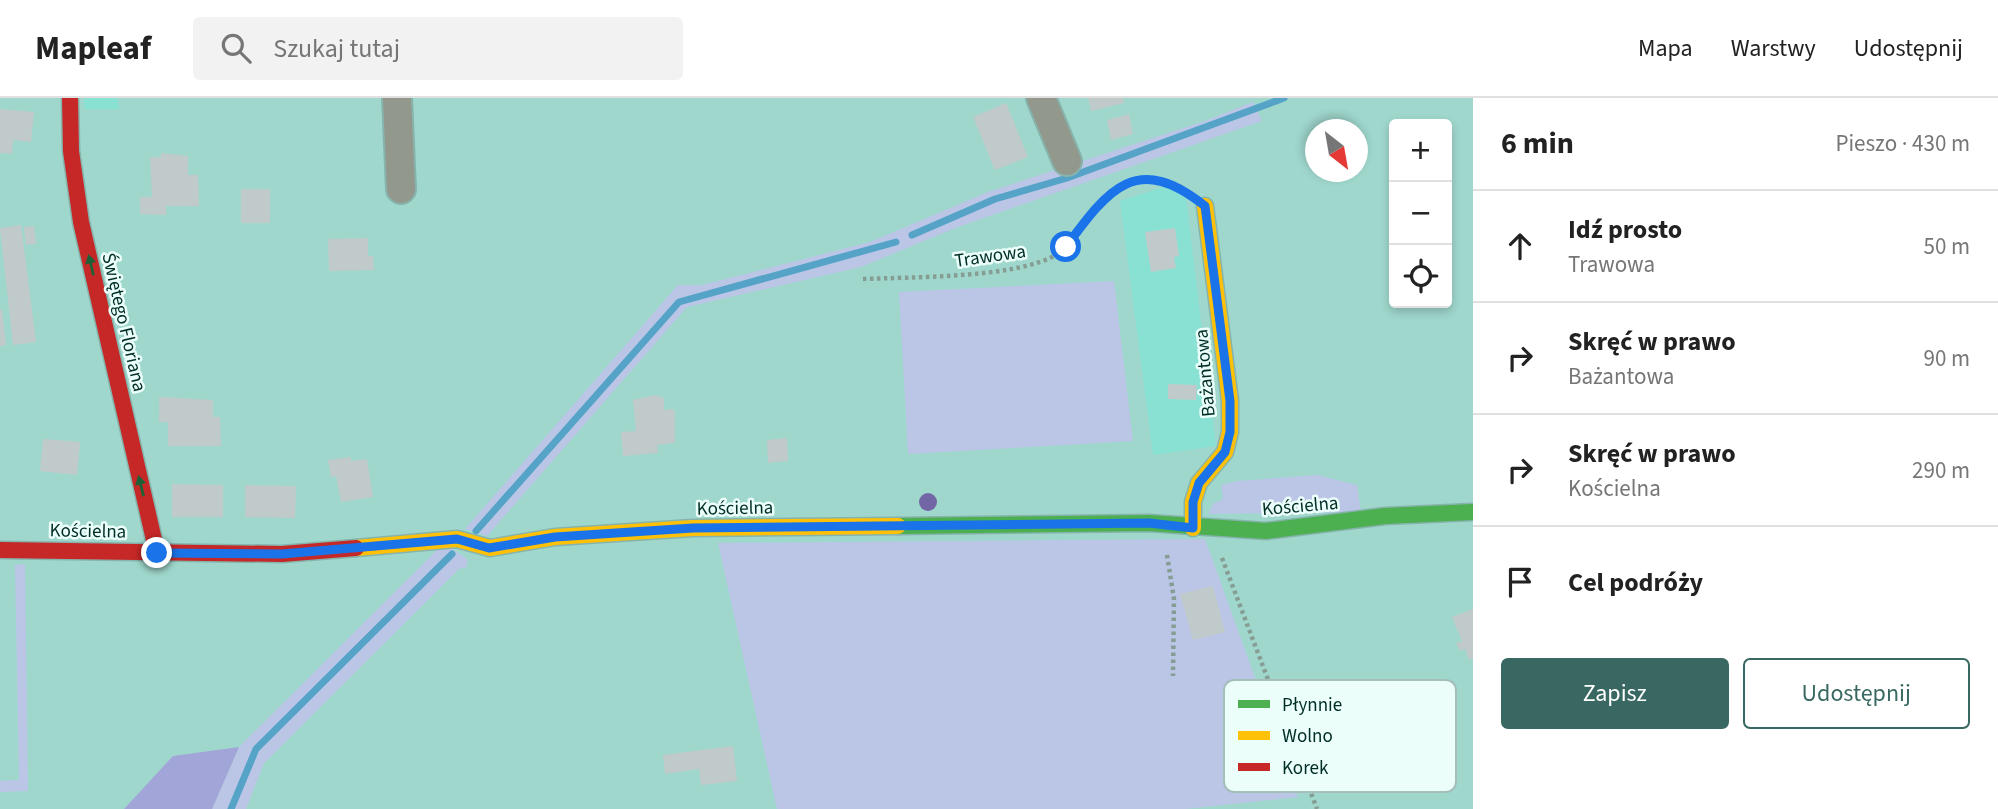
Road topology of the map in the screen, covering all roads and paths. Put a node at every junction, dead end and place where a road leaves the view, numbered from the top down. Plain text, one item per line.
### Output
1 (70, 98) edge
2 (397, 98) edge
3 (1041, 98) edge
4 (1067, 160) dead end
5 (401, 189) dead end
6 (1205, 206) joint
7 (863, 279) dead end
8 (1473, 512) edge
9 (1161, 524) junction
10 (1193, 528) junction
11 (1211, 529) junction
12 (0, 550) edge
13 (157, 553) junction
14 (1173, 676) dead end
15 (1268, 680) edge
16 (1311, 792) edge
17 (1317, 809) edge

13 -> 1 street, Świętego Floriana
2 - 5 street
3 - 4 street
6 - 7 path, Trawowa
6 - 10 street, Bażantowa
8 - 11 street, Kościelna
9 - 10 street, Kościelna
9 - 13 street, Kościelna
9 - 14 path
10 - 11 street, Kościelna
11 - 15 path
12 - 13 street, Kościelna
16 - 17 path

